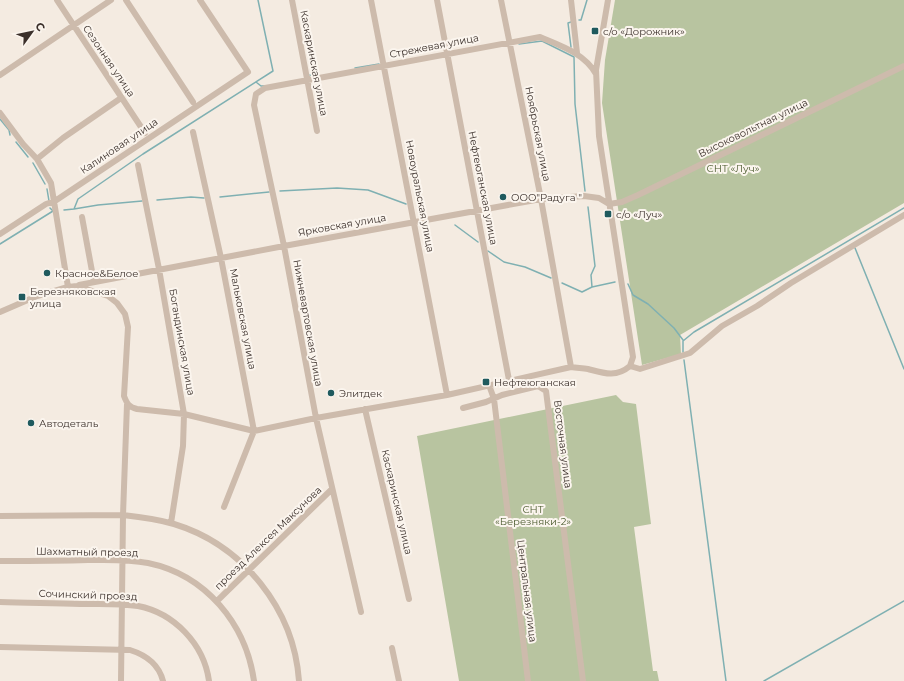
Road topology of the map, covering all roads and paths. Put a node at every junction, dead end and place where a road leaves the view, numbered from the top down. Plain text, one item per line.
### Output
1 (57, 0) edge
2 (111, 0) edge
3 (126, 0) edge
4 (200, 0) edge
5 (292, 0) edge
6 (371, 0) edge
7 (437, 0) edge
8 (501, 0) edge
9 (571, 0) edge
10 (608, 0) edge
11 (73, 26) junction
12 (509, 42) junction
13 (448, 53) junction
14 (577, 53) junction
15 (384, 66) junction
16 (904, 66) edge
17 (596, 74) junction
18 (0, 75) edge
19 (307, 80) junction
20 (265, 88) joint
21 (122, 98) junction
22 (193, 102) dead end
23 (0, 114) edge
24 (317, 131) dead end
25 (193, 132) dead end
26 (145, 133) dead end
27 (37, 160) junction
28 (138, 165) dead end
29 (541, 199) junction
30 (54, 201) junction
31 (609, 204) junction
32 (476, 210) junction
33 (904, 215) edge
34 (82, 217) dead end
35 (414, 222) junction
36 (0, 234) edge
37 (284, 246) junction
38 (222, 258) junction
39 (159, 269) junction
40 (94, 282) junction
41 (77, 286) junction
42 (68, 287) junction
43 (0, 312) edge
44 (630, 366) junction
45 (571, 367) junction
46 (510, 380) junction
47 (489, 385) junction
48 (447, 395) junction
49 (494, 399) junction
50 (127, 404) junction
51 (463, 408) dead end
52 (365, 409) junction
53 (184, 414) junction
54 (316, 418) junction
55 (254, 431) junction
56 (332, 489) junction
57 (224, 507) dead end
58 (123, 515) junction
59 (0, 516) edge
60 (171, 523) junction
61 (123, 560) junction
62 (0, 561) edge
63 (249, 570) junction
64 (409, 599) dead end
65 (217, 601) junction
66 (0, 602) edge
67 (122, 605) junction
68 (361, 612) dead end
69 (0, 647) edge
70 (392, 648) dead end
71 (122, 649) junction
72 (121, 681) edge
73 (164, 681) edge
74 (209, 681) edge
75 (254, 681) edge
76 (299, 681) edge
77 (399, 681) edge
78 (528, 681) edge
79 (583, 681) edge

1 - 11 street, Сезонная улица
2 - 11 street
3 - 22 street
4 - 30 street, Калиновая улица
5 - 19 street, Каскаринская улица
6 - 15 street, Новоуральская улица
7 - 13 street, Нефтеюганская улица
8 - 12 street, Ноябрьская улица
9 - 14 street
10 - 17 street
11 - 18 street
11 - 21 street, Сезонная улица
12 - 13 street, Стрежевая улица
12 - 14 street, Стрежевая улица
12 - 29 street, Ноябрьская улица
13 - 15 street, Стрежевая улица
13 - 32 street, Нефтеюганская улица
14 - 17 street, Стрежевая улица
15 - 19 street, Стрежевая улица
15 - 35 street, Новоуральская улица
16 - 31 street, Высоковольтная улица
17 - 31 street
19 - 20 street, Стрежевая улица
19 - 24 street, Каскаринская улица
20 - 37 street, Нижневартовская улица
21 - 26 street, Сезонная улица
21 - 27 street
23 - 27 street
25 - 38 street, Мальковская улица
27 - 30 street
28 - 39 street, Богандинская улица
29 - 31 street, Ярковская улица
29 - 32 street, Ярковская улица
29 - 45 street, Ноябрьская улица
30 - 36 street, Калиновая улица
30 - 42 street
31 - 44 street
32 - 35 street, Ярковская улица
32 - 46 street, Нефтеюганская улица
33 - 44 street
34 - 40 street
35 - 37 street, Ярковская улица
35 - 48 street, Новоуральская улица
37 - 38 street, Ярковская улица
37 - 54 street, Нижневартовская улица
38 - 39 street, Ярковская улица
38 - 55 street, Мальковская улица
39 - 40 street, Ярковская улица
39 - 53 street, Богандинская улица
40 - 41 street, Ярковская улица
41 - 42 street
41 - 50 street
42 - 43 street
44 - 45 street
45 - 46 street
46 - 47 street
47 - 48 street
47 - 49 street, Центральная улица
48 - 52 street
49 - 51 street, Восточная улица
49 - 78 street, Центральная улица
49 - 79 street, Восточная улица
50 - 53 street
50 - 58 street
52 - 54 street
52 - 64 street, Каскаринская улица
53 - 55 street
53 - 60 street, Богандинская улица
54 - 55 street
54 - 56 street, Нижневартовская улица
55 - 57 street
56 - 63 street, проезд Алексея Максунова
56 - 68 street, Нижневартовская улица
58 - 59 street
58 - 60 street
58 - 61 street
60 - 63 street
61 - 62 street, Шахматный проезд
61 - 65 street, Шахматный проезд
61 - 67 street
63 - 65 street, проезд Алексея Максунова
63 - 76 street
65 - 75 street, Шахматный проезд
66 - 67 street, Сочинский проезд
67 - 71 street
67 - 74 street, Сочинский проезд
69 - 71 street
70 - 77 street
71 - 72 street
71 - 73 street

